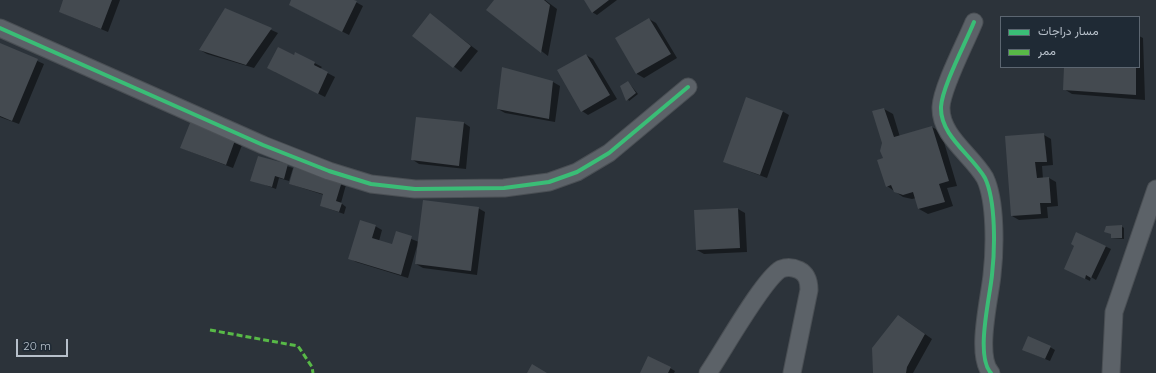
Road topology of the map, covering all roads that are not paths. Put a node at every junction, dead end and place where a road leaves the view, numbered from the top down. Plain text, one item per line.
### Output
1 (974, 22) dead end
2 (0, 28) edge
3 (688, 87) dead end
4 (1156, 189) edge
5 (708, 373) edge
6 (792, 373) edge
7 (991, 373) edge
8 (1111, 373) edge

1 - 7 street
2 - 3 street
4 - 8 street
5 - 6 street

